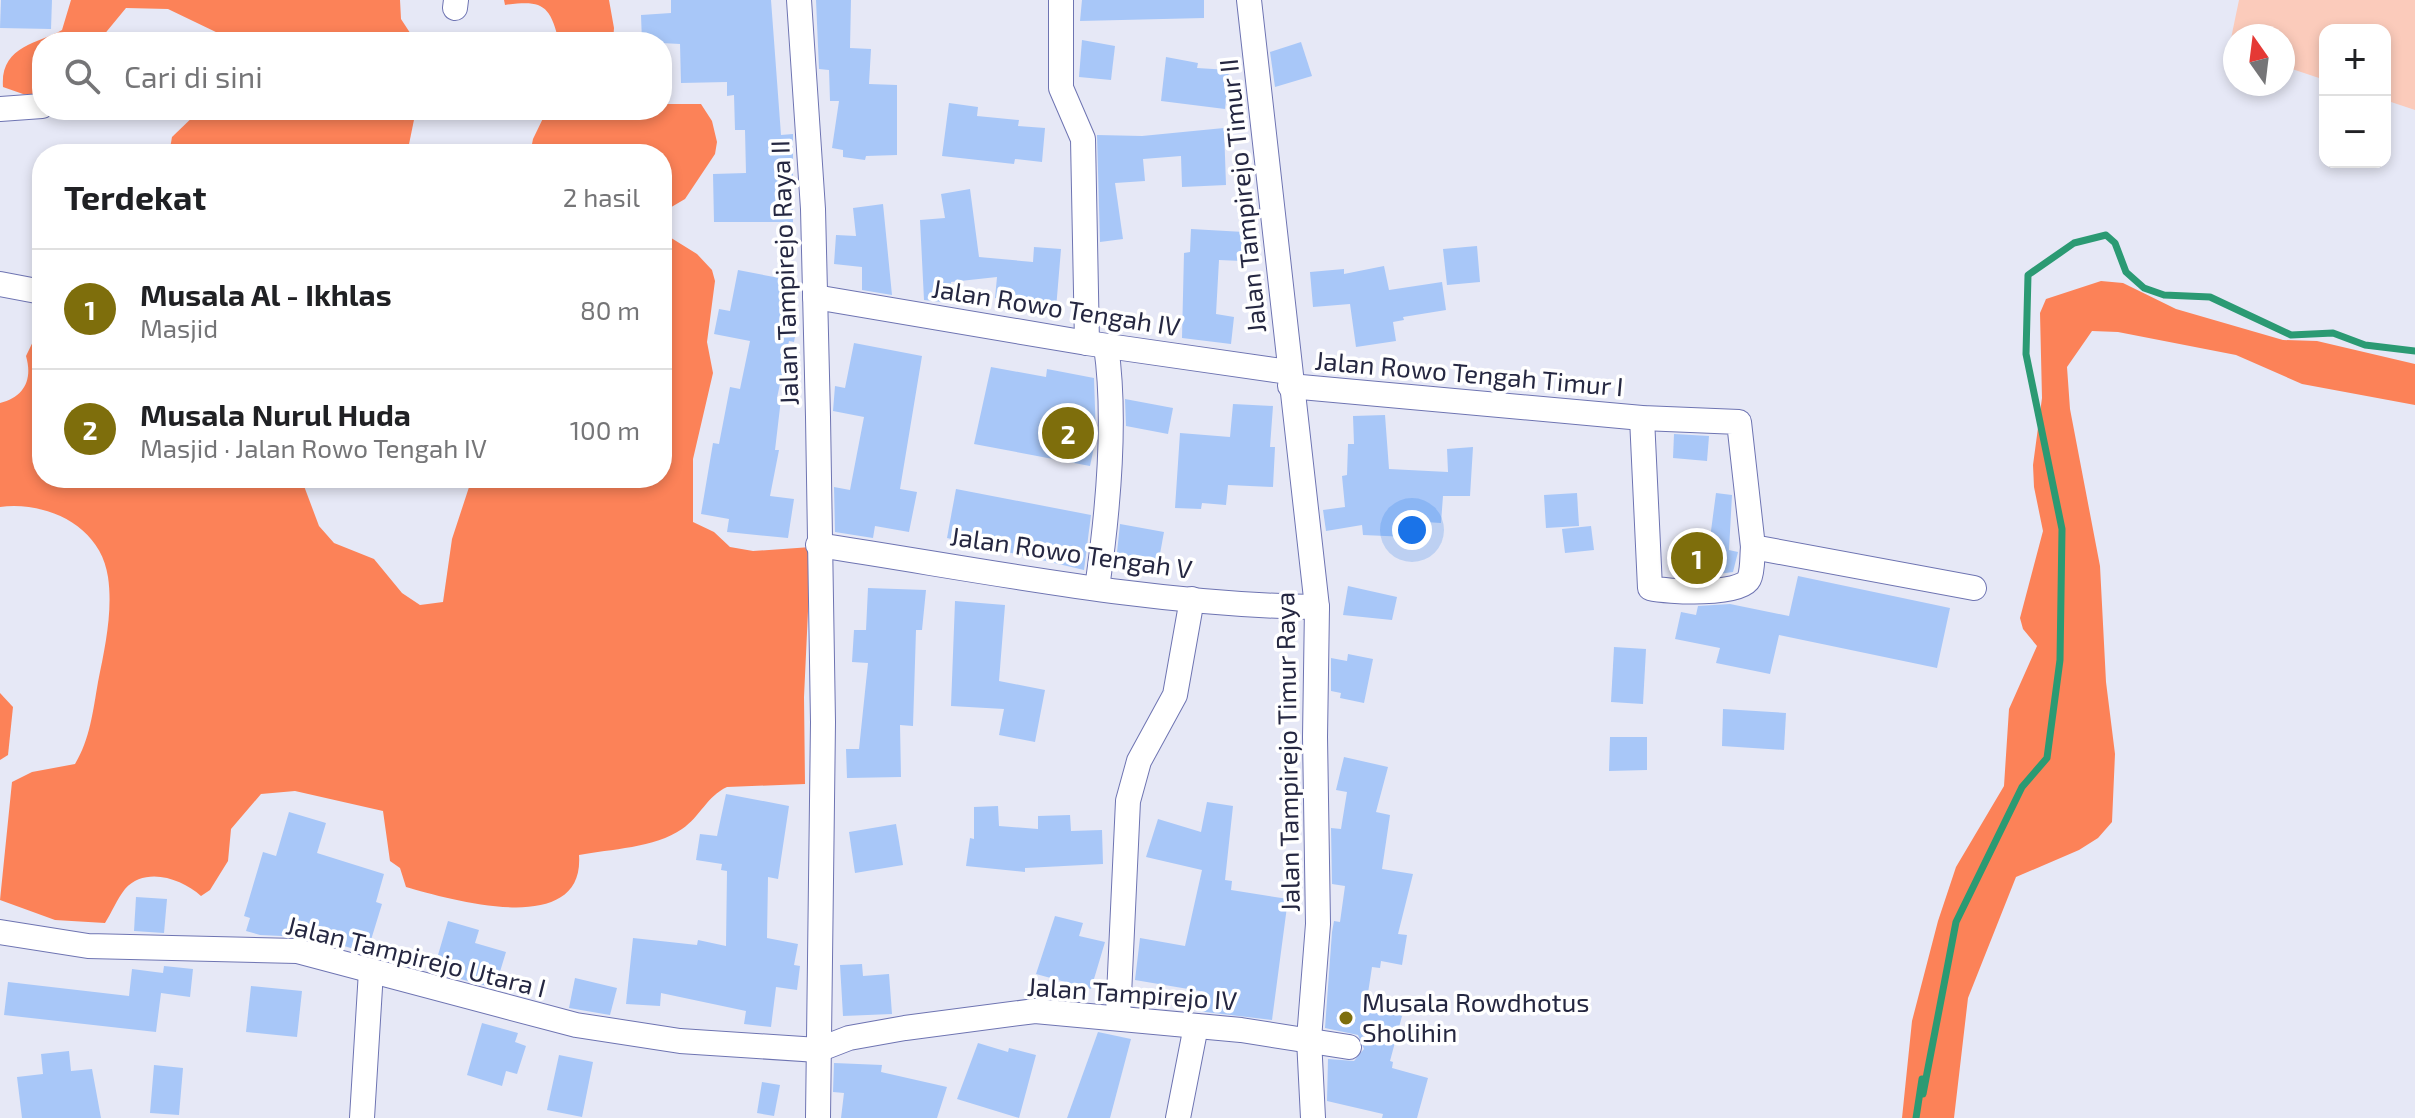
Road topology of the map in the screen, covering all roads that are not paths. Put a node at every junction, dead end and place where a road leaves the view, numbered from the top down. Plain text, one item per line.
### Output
1 (799, 0) edge
2 (1061, 0) edge
3 (1249, 0) edge
4 (32, 107) edge
5 (0, 109) edge
6 (0, 284) edge
7 (32, 290) edge
8 (815, 297) junction
9 (1096, 345) junction
10 (1290, 379) junction
11 (1642, 418) junction
12 (818, 545) junction
13 (1753, 547) junction
14 (1097, 588) junction
15 (1974, 588) dead end
16 (1192, 599) junction
17 (1317, 607) junction
18 (0, 932) edge
19 (371, 971) junction
20 (1118, 1017) junction
21 (1196, 1026) junction
22 (1309, 1039) junction
23 (1349, 1047) dead end
24 (818, 1050) junction
25 (362, 1118) edge
26 (818, 1118) edge
27 (1178, 1118) edge
28 (1313, 1118) edge

1 - 8 street, Jalan Tampirejo Raya II
2 - 9 street
3 - 10 street, Jalan Tampirejo Timur II
4 - 5 street
6 - 7 street
8 - 9 street, Jalan Rowo Tengah IV
8 - 12 street, Jalan Tampirejo Raya II
9 - 10 street, Jalan Rowo Tengah IV
9 - 14 street
10 - 11 street, Jalan Rowo Tengah Timur I
10 - 17 street, Jalan Tampirejo Timur Raya
11 - 13 street, Jalan Rowo Tengah Timur I
11 - 13 street, Jalan Rowo Tengah Timur I
12 - 14 street, Jalan Rowo Tengah V
12 - 24 street, Jalan Tampirejo Raya II
13 - 15 street
14 - 16 street, Jalan Rowo Tengah V
16 - 17 street, Jalan Rowo Tengah V
16 - 20 street
17 - 22 street, Jalan Tampirejo Timur Raya
18 - 19 street, Jalan Tampirejo Utara I
19 - 24 street, Jalan Tampirejo Utara I
19 - 25 street
20 - 21 street, Jalan Tampirejo IV
20 - 24 street, Jalan Tampirejo IV
21 - 22 street, Jalan Tampirejo IV
21 - 27 street
22 - 23 street, Jalan Tampirejo IV
22 - 28 street, Jalan Tampirejo Timur Raya
24 - 26 street, Jalan Tampirejo Raya II

